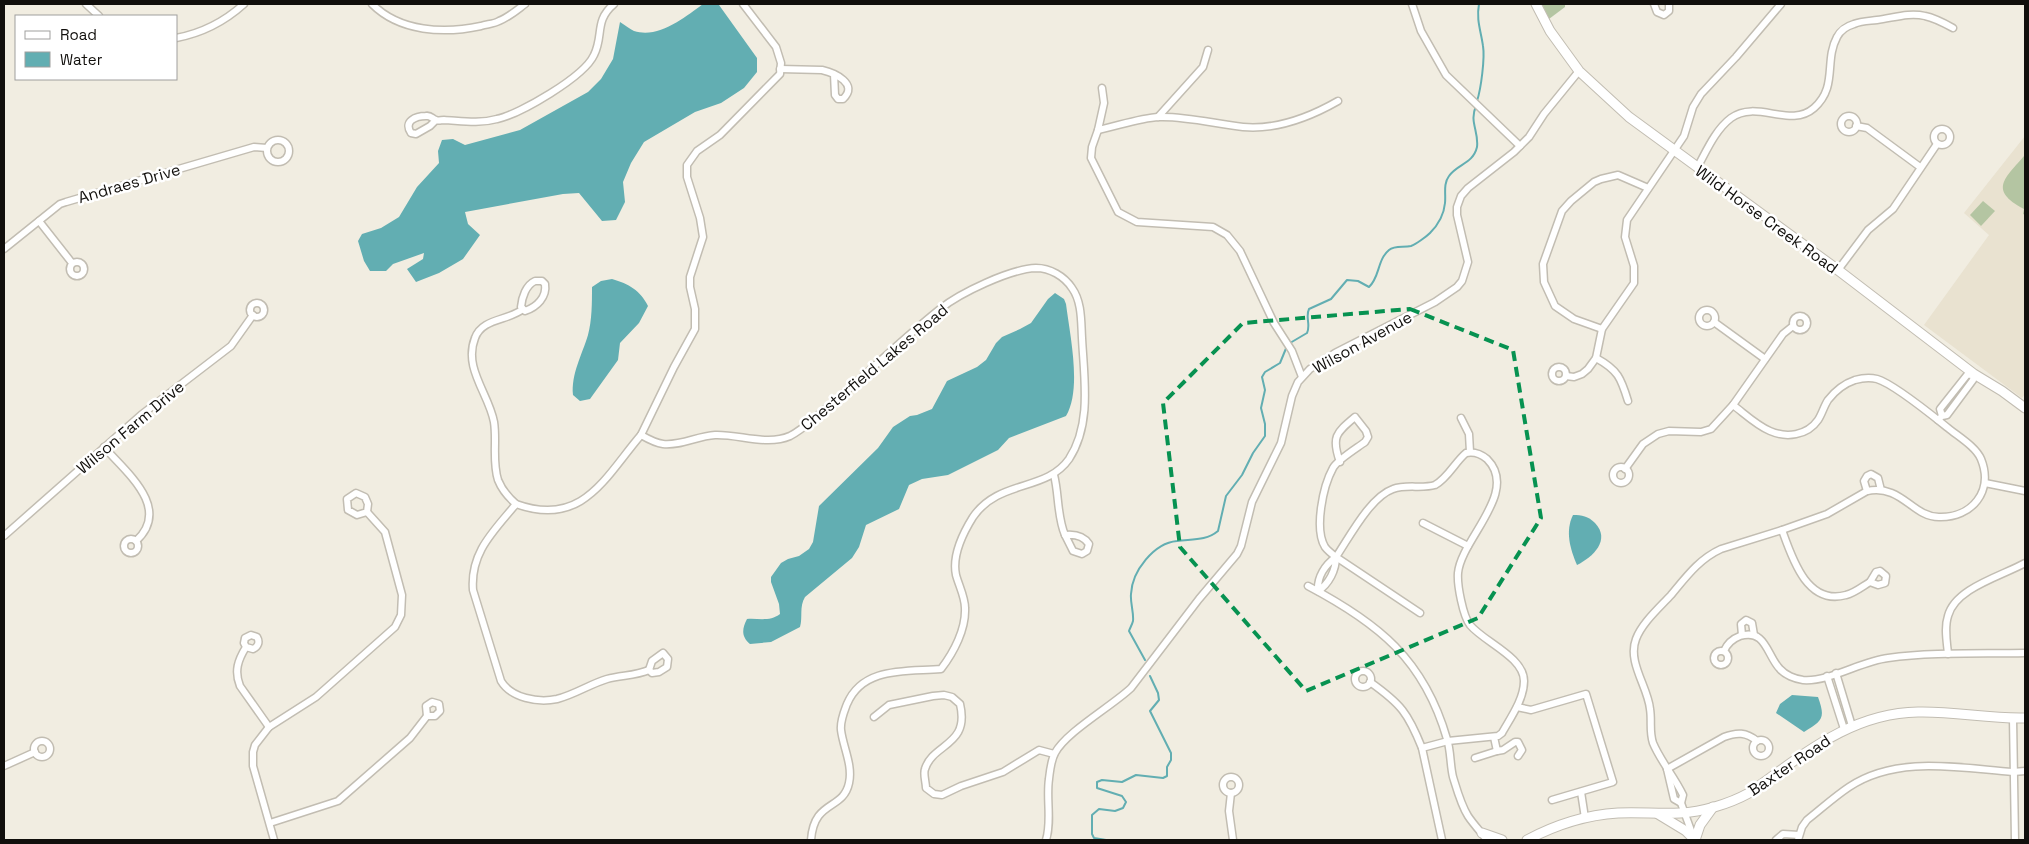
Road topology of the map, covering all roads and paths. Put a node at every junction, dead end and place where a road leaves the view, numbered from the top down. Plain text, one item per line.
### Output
1 (86, 4) edge
2 (244, 4) edge
3 (372, 4) edge
4 (525, 4) edge
5 (614, 4) edge
6 (743, 4) edge
7 (1412, 4) edge
8 (1536, 4) edge
9 (1654, 4) edge
10 (1669, 4) edge
11 (1781, 4) edge
12 (98, 15) edge
13 (1953, 28) dead end
14 (178, 38) edge
15 (1208, 50) dead end
16 (780, 69) junction
17 (1579, 71) junction
18 (834, 74) dead end
19 (1102, 88) dead end
20 (1338, 100) dead end
21 (1158, 117) junction
22 (436, 120) dead end
23 (1856, 126) dead end
24 (1098, 130) junction
25 (1937, 144) dead end
26 (1520, 146) junction
27 (267, 148) dead end
28 (1674, 151) junction
29 (1920, 167) junction
30 (1697, 168) junction
31 (1648, 188) junction
32 (39, 220) junction
33 (4, 249) edge
34 (72, 263) dead end
35 (1838, 270) junction
36 (522, 309) junction
37 (253, 315) dead end
38 (1714, 322) dead end
39 (1794, 326) dead end
40 (1602, 329) junction
41 (1596, 358) junction
42 (1765, 359) junction
43 (1974, 374) junction
44 (1302, 376) junction
45 (1566, 376) dead end
46 (1628, 401) dead end
47 (1733, 405) junction
48 (2025, 408) edge
49 (1461, 418) dead end
50 (1940, 418) junction
51 (641, 435) junction
52 (104, 447) junction
53 (1470, 452) junction
54 (1340, 462) junction
55 (1625, 469) dead end
56 (1054, 474) junction
57 (1985, 483) junction
58 (1881, 490) junction
59 (1867, 491) junction
60 (2025, 491) edge
61 (516, 504) junction
62 (367, 512) dead end
63 (1423, 523) dead end
64 (1782, 530) junction
65 (4, 536) edge
66 (1065, 536) dead end
67 (136, 541) dead end
68 (1468, 546) junction
69 (1336, 557) junction
70 (2025, 563) edge
71 (1870, 582) dead end
72 (1308, 586) dead end
73 (1318, 591) junction
74 (1420, 613) dead end
75 (1742, 635) junction
76 (1754, 635) junction
77 (246, 647) dead end
78 (1724, 651) dead end
79 (2025, 653) edge
80 (1948, 654) junction
81 (649, 670) dead end
82 (1836, 673) junction
83 (1827, 676) junction
84 (1370, 682) dead end
85 (1517, 707) junction
86 (427, 716) dead end
87 (874, 717) dead end
88 (2013, 718) junction
89 (2025, 718) edge
90 (269, 727) junction
91 (1848, 728) junction
92 (1494, 737) junction
93 (1757, 740) dead end
94 (1448, 741) junction
95 (1422, 748) junction
96 (1497, 751) junction
97 (35, 752) dead end
98 (1054, 754) junction
99 (1518, 756) dead end
100 (1475, 758) dead end
101 (4, 766) edge
102 (1667, 769) junction
103 (2013, 772) junction
104 (2025, 772) edge
105 (1580, 792) junction
106 (1231, 793) dead end
107 (1552, 800) dead end
108 (1713, 807) junction
109 (1682, 808) junction
110 (1658, 813) junction
111 (1585, 818) junction
112 (270, 824) junction
113 (1799, 837) edge
114 (1484, 838) edge
115 (274, 840) edge
116 (812, 840) edge
117 (1046, 840) edge
118 (1233, 840) edge
119 (1442, 840) edge
120 (1502, 840) edge
121 (1527, 840) edge
122 (1695, 840) edge
123 (1776, 840) edge
124 (2015, 840) edge

1 - 12 street
2 - 14 street
3 - 4 street
5 - 22 street
6 - 16 street
7 - 26 street
8 - 17 main road, Wild Horse Creek Road
9 - 10 street
11 - 28 street
13 - 30 street
15 - 21 street
16 - 18 street
16 - 51 street
17 - 26 street, Wilson Avenue
17 - 28 main road, Wild Horse Creek Road
19 - 24 street
20 - 21 street
21 - 24 street
23 - 29 street
24 - 44 street
25 - 29 street
26 - 44 street, Wilson Avenue
27 - 32 street, Andraes Drive
28 - 30 main road, Wild Horse Creek Road
28 - 31 street
29 - 35 street
30 - 35 main road, Wild Horse Creek Road
31 - 40 street
31 - 40 street
32 - 33 street, Andraes Drive
32 - 34 street
35 - 43 main road, Wild Horse Creek Road
36 - 36 street
36 - 61 street
37 - 52 street, Wilson Farm Drive
38 - 42 street
39 - 42 street
40 - 41 street
41 - 45 street
41 - 46 street
42 - 47 street
43 - 48 main road, Wild Horse Creek Road
43 - 50 street
44 - 98 street, Wilson Avenue
47 - 50 street
47 - 55 street
49 - 53 street
50 - 57 street
51 - 56 street, Chesterfield Lakes Road
51 - 61 street
52 - 65 street, Wilson Farm Drive
52 - 67 street
53 - 68 street
53 - 69 street
54 - 54 street
54 - 69 street
56 - 66 street
56 - 116 street, Chesterfield Lakes Road
57 - 58 street
57 - 60 street
58 - 59 street
58 - 59 street
59 - 64 street
61 - 81 street
62 - 90 street
63 - 68 street
64 - 71 street
64 - 102 street
68 - 85 street
69 - 73 street
69 - 74 street
70 - 80 street
72 - 73 street
73 - 94 street
75 - 76 street
75 - 76 street
75 - 78 street
76 - 83 street
77 - 90 street
79 - 80 street
80 - 82 street
82 - 83 street
82 - 91 street
83 - 91 street
84 - 95 street
85 - 92 street
85 - 105 street
86 - 112 street
87 - 98 street
88 - 89 main road, Baxter Road
88 - 91 main road, Baxter Road
88 - 103 street
90 - 112 street
91 - 108 main road, Baxter Road
92 - 94 street
92 - 96 street
93 - 102 street
94 - 95 street
94 - 114 street
95 - 119 street
96 - 99 street
96 - 100 street
97 - 101 street
98 - 117 street
102 - 109 street
103 - 104 street
103 - 113 street
103 - 124 street
105 - 107 street
105 - 111 street
106 - 118 street
108 - 109 main road, Baxter Road
108 - 122 main road
109 - 110 main road, Baxter Road
109 - 122 street
110 - 111 main road, Baxter Road
110 - 122 main road
111 - 121 main road, Baxter Road
112 - 115 street
113 - 123 street
114 - 120 main road

